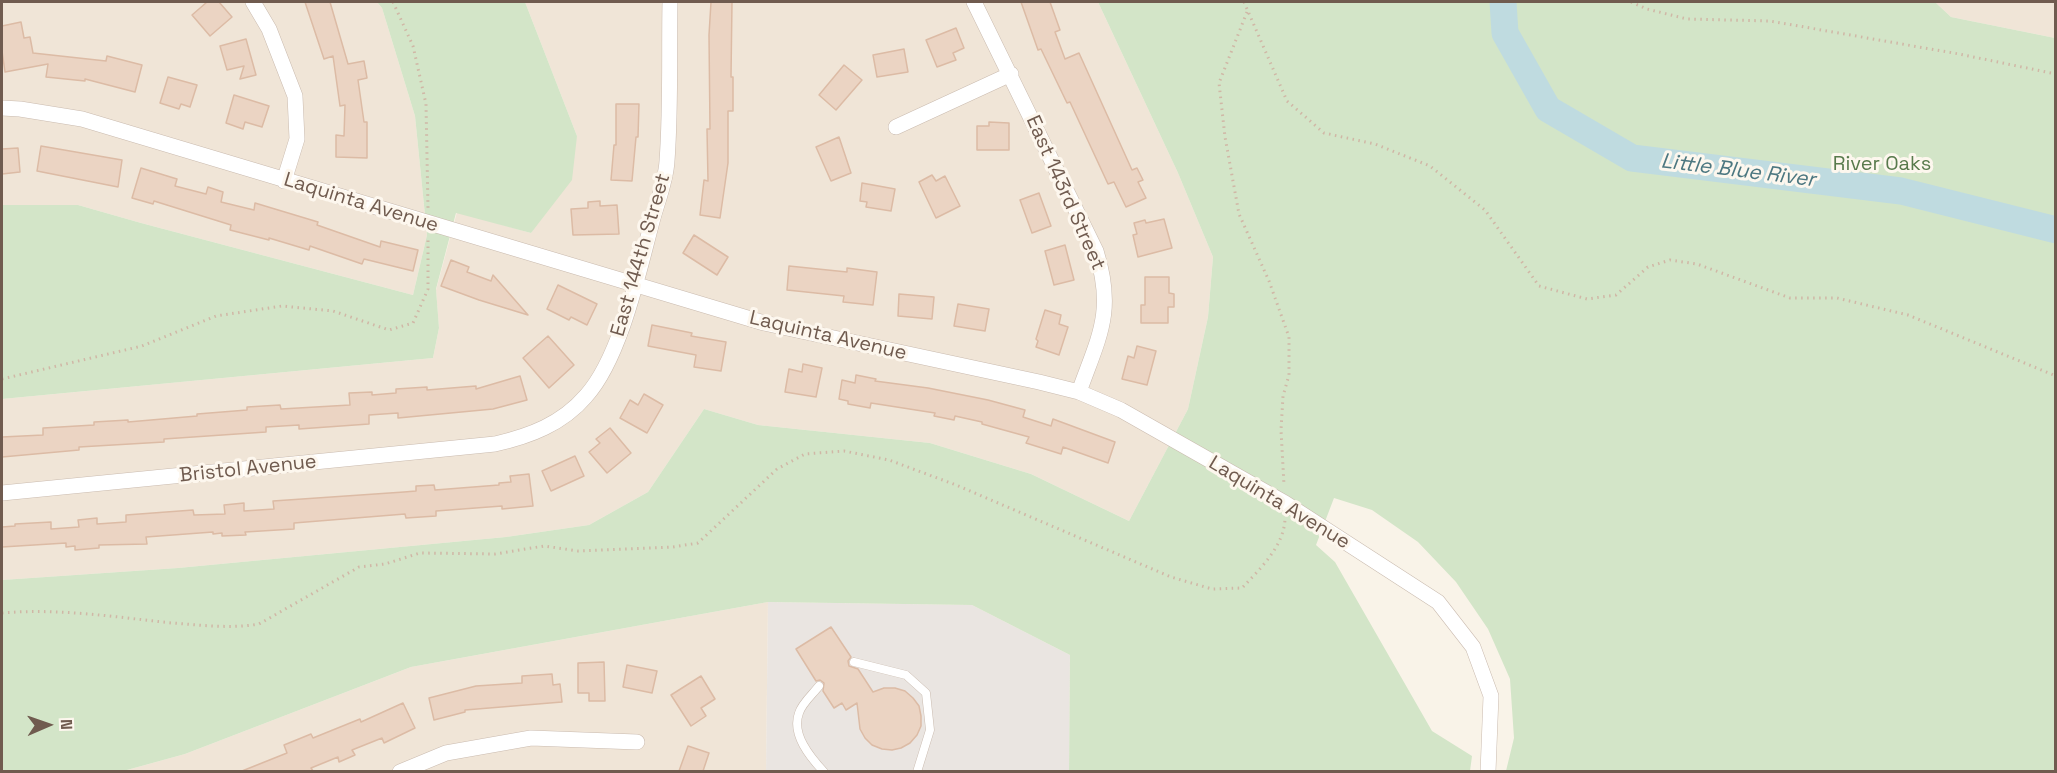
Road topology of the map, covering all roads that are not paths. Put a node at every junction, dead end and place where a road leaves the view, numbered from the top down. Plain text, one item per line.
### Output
1 (253, 2) edge
2 (670, 2) edge
3 (974, 2) edge
4 (1011, 74) junction
5 (2, 108) edge
6 (896, 127) dead end
7 (284, 180) junction
8 (635, 285) junction
9 (1078, 393) junction
10 (495, 444) joint
11 (2, 493) edge
12 (854, 662) dead end
13 (819, 686) dead end
14 (637, 742) dead end
15 (400, 771) edge
16 (824, 771) edge
17 (917, 771) edge
18 (1488, 771) edge

1 - 7 street
2 - 8 street, East 144th Street
3 - 4 street, East 143rd Street
4 - 6 street
4 - 9 street, East 143rd Street
5 - 7 street, Laquinta Avenue
7 - 8 street, Laquinta Avenue
8 - 9 street, Laquinta Avenue
8 - 10 street, East 144th Street
9 - 18 street, Laquinta Avenue
10 - 11 street, Bristol Avenue
12 - 17 lane
13 - 16 lane
14 - 15 street

